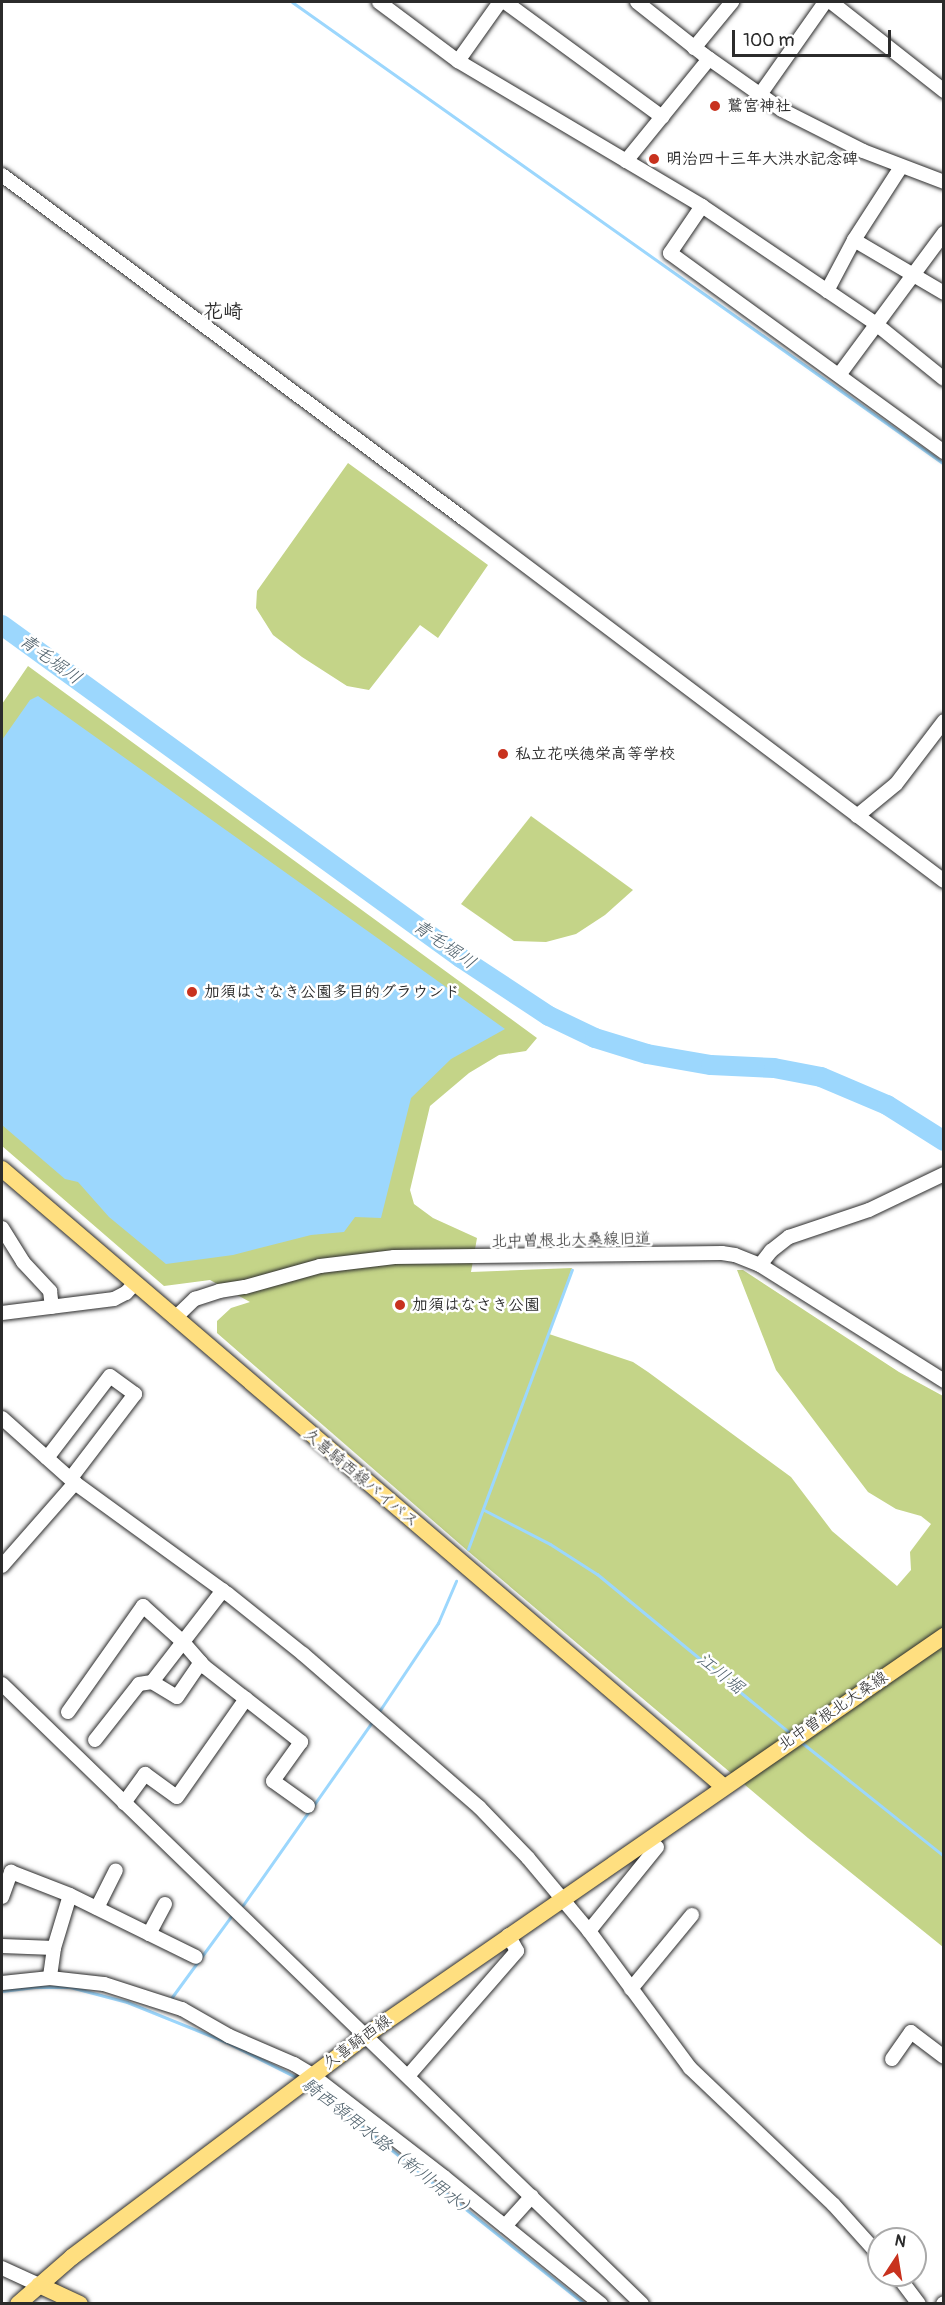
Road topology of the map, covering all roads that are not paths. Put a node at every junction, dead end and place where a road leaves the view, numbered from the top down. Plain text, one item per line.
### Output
1 (379, 2) edge
2 (500, 2) edge
3 (505, 2) edge
4 (637, 2) edge
5 (732, 2) edge
6 (825, 2) edge
7 (831, 2) edge
8 (694, 48) junction
9 (708, 59) junction
10 (458, 61) junction
11 (944, 91) edge
12 (759, 96) junction
13 (662, 117) junction
14 (626, 161) junction
15 (901, 167) junction
16 (2, 176) edge
17 (944, 182) edge
18 (702, 206) junction
19 (944, 233) edge
20 (854, 240) junction
21 (913, 275) junction
22 (827, 291) junction
23 (944, 293) edge
24 (876, 324) junction
25 (839, 375) junction
26 (944, 379) edge
27 (944, 452) edge
28 (944, 721) edge
29 (857, 816) junction
30 (944, 881) edge
31 (2, 1169) edge
32 (944, 1174) edge
33 (2, 1228) edge
34 (760, 1265) junction
35 (134, 1284) junction
36 (52, 1307) junction
37 (2, 1313) edge
38 (175, 1318) junction
39 (944, 1381) edge
40 (2, 1418) edge
41 (47, 1458) junction
42 (73, 1480) junction
43 (2, 1566) edge
44 (223, 1590) junction
45 (944, 1636) edge
46 (183, 1642) junction
47 (201, 1662) junction
48 (152, 1682) junction
49 (2, 1684) edge
50 (246, 1699) junction
51 (68, 1712) dead end
52 (95, 1740) dead end
53 (723, 1786) junction
54 (124, 1803) junction
55 (308, 1806) dead end
56 (657, 1847) dead end
57 (116, 1870) dead end
58 (70, 1895) junction
59 (2, 1897) edge
60 (561, 1899) junction
61 (165, 1904) dead end
62 (98, 1908) junction
63 (692, 1915) dead end
64 (589, 1931) junction
65 (149, 1934) junction
66 (508, 1935) junction
67 (2, 1946) edge
68 (54, 1948) junction
69 (196, 1957) dead end
70 (50, 1978) junction
71 (2, 1983) edge
72 (631, 1989) junction
73 (365, 2036) junction
74 (944, 2057) edge
75 (892, 2059) dead end
76 (312, 2075) junction
77 (408, 2076) junction
78 (532, 2196) junction
79 (505, 2226) junction
80 (867, 2242) edge
81 (2, 2268) edge
82 (39, 2285) junction
83 (906, 2287) edge
84 (18, 2304) edge
85 (80, 2304) edge
86 (601, 2304) edge
87 (642, 2304) edge
88 (919, 2304) edge

1 - 10 street
2 - 10 street
3 - 13 street
4 - 8 street
5 - 8 street
6 - 12 street
7 - 11 street
8 - 9 street
9 - 12 street
9 - 13 street
10 - 14 street
12 - 15 street
13 - 14 street
14 - 18 street
15 - 17 street
15 - 20 street
16 - 29 street
18 - 22 street
18 - 25 street
19 - 21 street
20 - 21 street
20 - 22 street
21 - 23 street
21 - 24 street
22 - 24 street
24 - 25 street
24 - 26 street
25 - 27 street
28 - 29 street
29 - 30 street
31 - 35 main road, 久喜騎西線バイパス
32 - 34 street
33 - 36 street
34 - 38 street, 北中曽根北大桑線旧道
34 - 39 street, 北中曽根北大桑線旧道
35 - 36 street
35 - 38 main road, 久喜騎西線バイパス
36 - 37 street
38 - 53 main road, 久喜騎西線バイパス
40 - 41 street
41 - 42 street
41 - 42 street
42 - 43 street
42 - 44 street
44 - 46 street
44 - 60 street
45 - 53 main road, 北中曽根北大桑線
46 - 47 street
46 - 48 street
46 - 51 street
47 - 48 street
47 - 50 street
48 - 52 street
49 - 54 street
50 - 54 street
50 - 55 street
53 - 60 main road, 久喜騎西線
54 - 73 street
56 - 64 street
57 - 62 street
58 - 59 street
58 - 62 street
58 - 68 street
60 - 64 street
60 - 66 main road, 久喜騎西線
61 - 65 street
62 - 65 street
63 - 72 street
64 - 72 street
65 - 69 street
66 - 73 main road, 久喜騎西線
66 - 77 street
67 - 68 street
68 - 70 street
70 - 71 street
70 - 76 street
72 - 80 street
73 - 76 main road, 久喜騎西線
73 - 77 street
74 - 75 street
76 - 79 street
76 - 82 main road, 久喜騎西線
77 - 78 street
78 - 79 street
78 - 87 street
79 - 86 street
81 - 82 street
82 - 84 main road
82 - 85 main road
83 - 88 street

